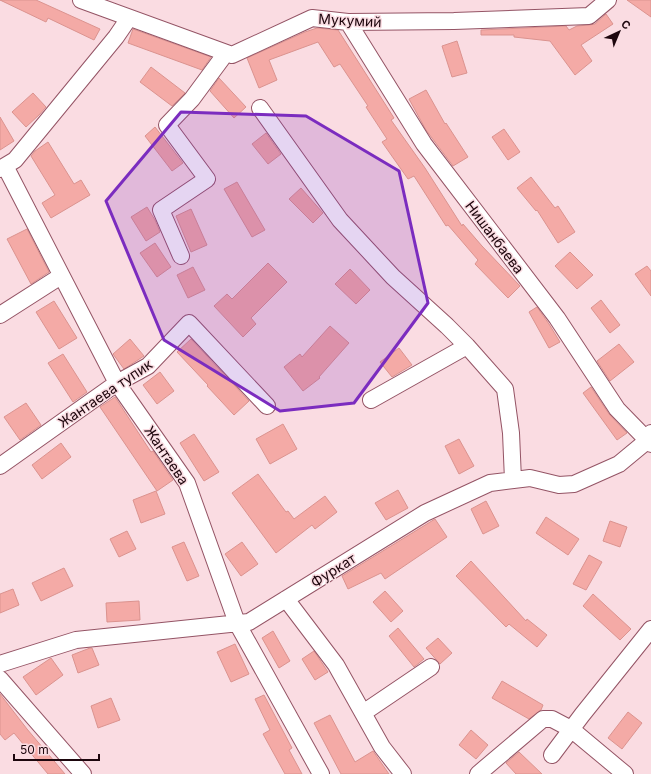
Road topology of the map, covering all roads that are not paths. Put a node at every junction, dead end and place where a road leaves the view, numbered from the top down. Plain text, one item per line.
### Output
1 (81, 0) edge
2 (608, 0) edge
3 (129, 18) junction
4 (348, 22) junction
5 (226, 53) junction
6 (260, 108) dead end
7 (2, 168) edge
8 (181, 256) dead end
9 (61, 276) junction
10 (0, 315) edge
11 (467, 346) junction
12 (117, 383) junction
13 (371, 400) dead end
14 (267, 406) dead end
15 (650, 439) edge
16 (0, 466) edge
17 (512, 480) junction
18 (286, 599) junction
19 (237, 624) junction
20 (651, 629) edge
21 (0, 664) edge
22 (431, 667) dead end
23 (0, 679) edge
24 (362, 713) junction
25 (571, 729) junction
26 (552, 755) dead end
27 (83, 774) edge
28 (321, 774) edge
29 (403, 774) edge
30 (478, 774) edge
31 (625, 774) edge

1 - 3 street
2 - 4 street, Мукумий
3 - 5 street
3 - 7 street
4 - 5 street, Мукумий
4 - 15 street, Нишанбаева
5 - 8 street
6 - 11 street
7 - 9 street, Жантаева
9 - 10 street
9 - 12 street, Жантаева
11 - 13 street
11 - 17 street
12 - 14 street, Жантаева тупик
12 - 16 street, Жантаева тупик
12 - 19 street, Жантаева
15 - 17 street, Фуркат
17 - 18 street, Фуркат
18 - 19 street, Фуркат
18 - 24 street
19 - 21 street, Фуркат
19 - 28 street, Жантаева
20 - 25 street
22 - 24 street
23 - 27 street
24 - 29 street
25 - 26 street
25 - 30 street
25 - 31 street

